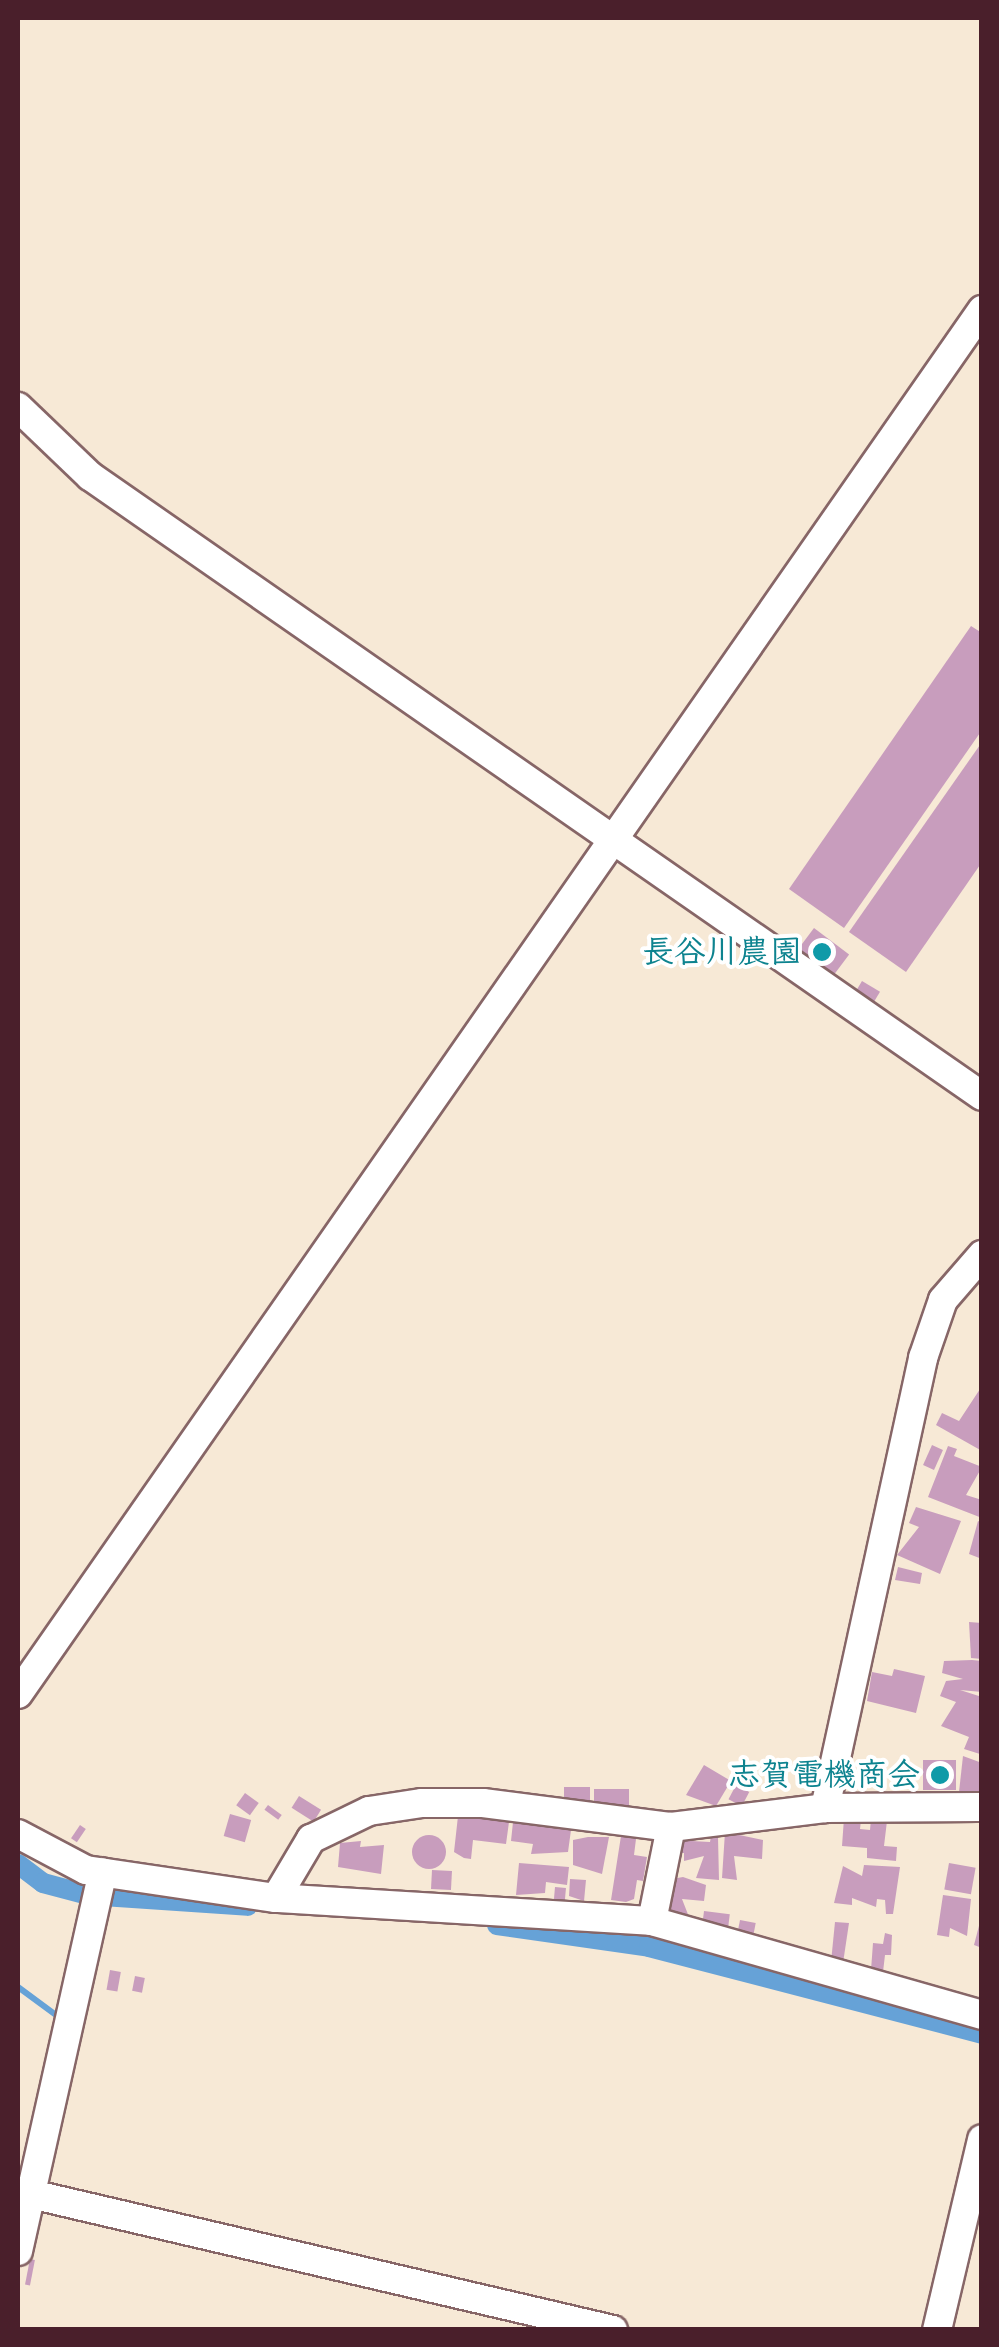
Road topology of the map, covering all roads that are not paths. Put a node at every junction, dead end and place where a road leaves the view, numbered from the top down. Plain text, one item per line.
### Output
1 (982, 310) edge
2 (18, 407) edge
3 (613, 842) junction
4 (982, 1096) edge
5 (982, 1255) edge
6 (18, 1694) edge
7 (982, 1807) edge
8 (825, 1808) junction
9 (671, 1827) junction
10 (18, 1834) edge
11 (102, 1872) junction
12 (276, 1898) junction
13 (652, 1921) junction
14 (982, 2015) edge
15 (982, 2139) edge
16 (24, 2192) edge
17 (18, 2251) edge
18 (613, 2330) edge
19 (937, 2330) edge

1 - 3 street
2 - 3 street
3 - 4 street
3 - 6 street
5 - 8 street
7 - 8 street
8 - 9 street
9 - 12 street
9 - 13 street
10 - 11 street
11 - 12 street
11 - 16 street
12 - 13 street
13 - 14 street
15 - 19 street
16 - 17 street
16 - 18 street

